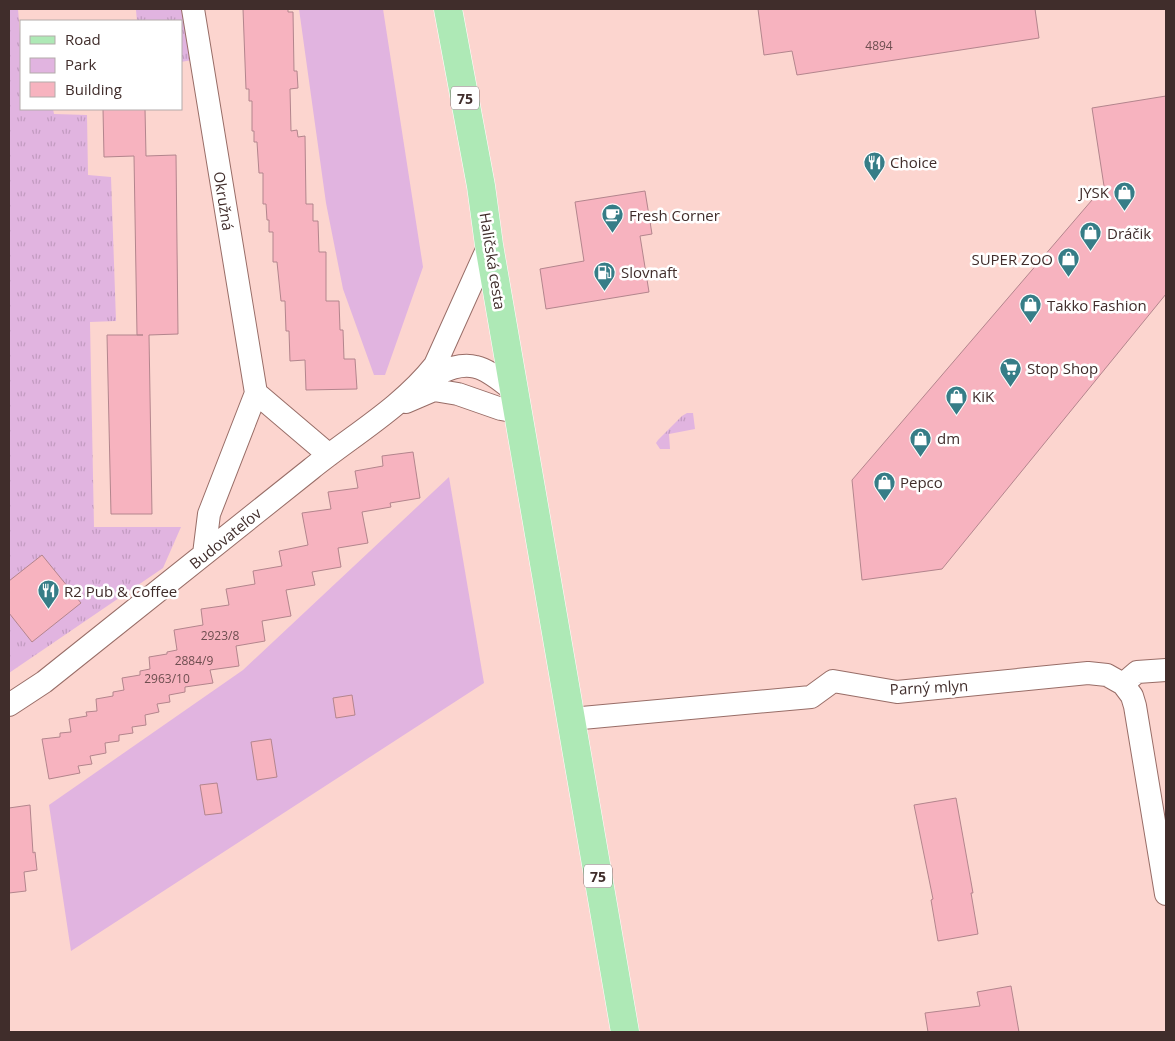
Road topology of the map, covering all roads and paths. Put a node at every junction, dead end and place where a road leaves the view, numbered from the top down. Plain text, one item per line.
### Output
1 (193, 9) edge
2 (448, 9) edge
3 (489, 245) junction
4 (422, 381) junction
5 (256, 393) junction
6 (517, 402) junction
7 (394, 407) junction
8 (329, 455) junction
9 (204, 554) junction
10 (1166, 670) edge
11 (1122, 684) junction
12 (9, 705) edge
13 (571, 719) junction
14 (1166, 894) edge
15 (625, 1032) edge

1 - 5 street, Okružná
2 - 3 main road, Haličská cesta / 75
3 - 4 street, Budovateľov
3 - 6 main road, Haličská cesta / 75
4 - 6 street, Budovateľov
4 - 7 street, Budovateľov
5 - 8 street
5 - 9 street
6 - 7 street, Budovateľov
6 - 13 main road, Haličská cesta / 75
7 - 8 street, Budovateľov
8 - 9 street, Budovateľov
9 - 12 street, Budovateľov
10 - 11 street
11 - 13 street, Parný mlyn
11 - 14 street
13 - 15 main road, 75

